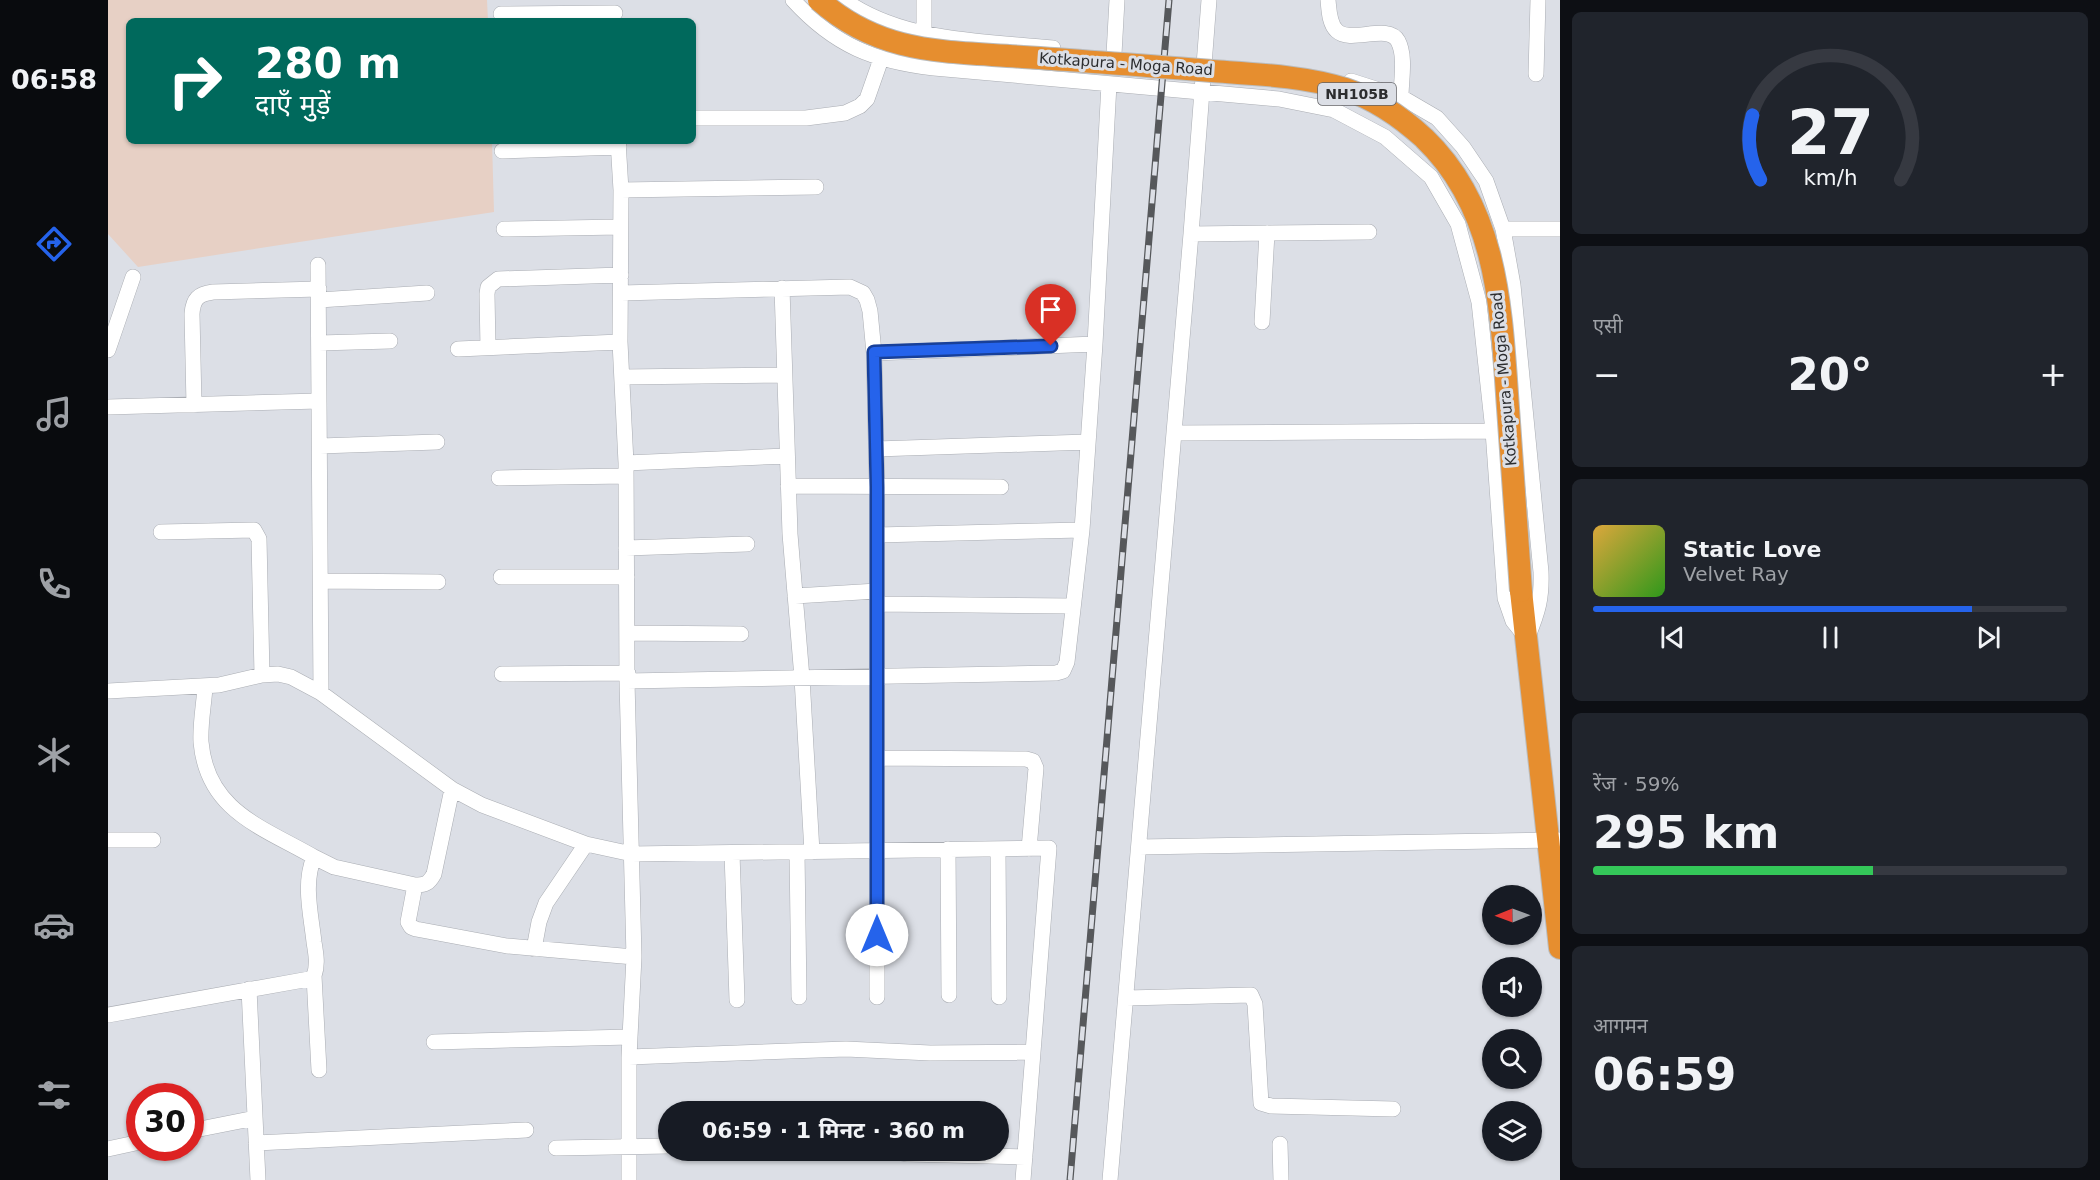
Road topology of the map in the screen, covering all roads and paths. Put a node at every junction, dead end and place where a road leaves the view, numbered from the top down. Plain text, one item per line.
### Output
1 (793, 0) edge
2 (819, 0) edge
3 (844, 0) edge
4 (924, 0) edge
5 (1117, 0) edge
6 (1209, 0) edge
7 (1328, 0) edge
8 (1538, 0) edge
9 (615, 11) edge
10 (501, 14) dead end
11 (924, 32) junction
12 (1114, 54) junction
13 (881, 59) junction
14 (1205, 62) junction
15 (1536, 74) dead end
16 (1109, 84) junction
17 (1202, 93) junction
18 (1401, 97) junction
19 (696, 118) edge
20 (619, 144) edge
21 (502, 151) dead end
22 (816, 187) dead end
23 (621, 190) junction
24 (620, 227) junction
25 (504, 229) dead end
26 (1503, 229) junction
27 (1560, 229) edge
28 (1369, 232) dead end
29 (1267, 233) junction
30 (1191, 234) junction
31 (318, 265) dead end
32 (621, 275) junction
33 (133, 277) dead end
34 (782, 288) junction
35 (428, 293) dead end
36 (621, 293) junction
37 (319, 295) junction
38 (113, 317) edge
39 (1262, 322) dead end
40 (390, 342) dead end
41 (620, 342) junction
42 (319, 343) junction
43 (1095, 344) junction
44 (488, 348) junction
45 (458, 349) dead end
46 (108, 350) edge
47 (874, 352) junction
48 (784, 375) junction
49 (623, 377) junction
50 (319, 401) junction
51 (194, 405) junction
52 (108, 407) edge
53 (1493, 430) junction
54 (1175, 433) junction
55 (437, 442) dead end
56 (1088, 442) junction
57 (320, 446) junction
58 (876, 449) junction
59 (786, 456) junction
60 (626, 470) junction
61 (499, 478) dead end
62 (788, 486) junction
63 (877, 487) junction
64 (1001, 487) dead end
65 (1082, 530) junction
66 (161, 532) dead end
67 (877, 535) junction
68 (747, 544) dead end
69 (626, 548) junction
70 (501, 577) dead end
71 (627, 577) junction
72 (321, 581) junction
73 (438, 582) dead end
74 (795, 596) junction
75 (877, 598) junction
76 (1072, 606) junction
77 (628, 633) junction
78 (741, 634) dead end
79 (1527, 638) junction
80 (502, 674) dead end
81 (262, 675) junction
82 (877, 675) junction
83 (628, 677) junction
84 (802, 678) junction
85 (206, 687) junction
86 (108, 691) edge
87 (321, 693) junction
88 (877, 758) junction
89 (452, 789) junction
90 (108, 840) edge
91 (153, 840) dead end
92 (1555, 840) edge
93 (586, 844) junction
94 (1139, 847) junction
95 (948, 849) junction
96 (998, 849) junction
97 (1029, 849) junction
98 (877, 851) junction
99 (804, 852) junction
100 (732, 853) junction
101 (632, 854) junction
102 (314, 857) junction
103 (416, 885) junction
104 (1560, 948) edge
105 (534, 949) junction
106 (634, 957) junction
107 (314, 976) junction
108 (249, 989) junction
109 (949, 995) dead end
110 (800, 997) dead end
111 (877, 997) dead end
112 (999, 997) dead end
113 (1126, 998) junction
114 (737, 1000) dead end
115 (108, 1015) edge
116 (630, 1037) junction
117 (434, 1042) dead end
118 (1032, 1052) junction
119 (629, 1057) junction
120 (319, 1070) dead end
121 (1393, 1109) dead end
122 (255, 1118) junction
123 (204, 1128) edge
124 (526, 1130) dead end
125 (256, 1143) junction
126 (1280, 1144) dead end
127 (126, 1145) edge
128 (658, 1146) edge
129 (629, 1147) junction
130 (556, 1148) dead end
131 (108, 1149) edge
132 (1009, 1157) edge
133 (1025, 1157) junction
134 (258, 1180) edge
135 (629, 1180) edge
136 (1023, 1180) edge
137 (1110, 1180) edge
138 (1281, 1180) edge

1 - 13 street
2 - 79 highway, Kotkapura - Moga Road / NH105B, bridge
3 - 11 street
4 - 11 street
5 - 12 street
6 - 14 street
7 - 18 street
8 - 15 street
9 - 10 street
11 - 12 street
12 - 14 street
13 - 16 street
13 - 19 street
14 - 17 street
14 - 18 street
16 - 17 street
16 - 43 street
17 - 30 street
17 - 53 street
18 - 26 street
20 - 21 street
20 - 23 street
22 - 23 street
23 - 24 street
24 - 25 street
24 - 32 street
26 - 27 street
26 - 79 street
28 - 29 street
29 - 30 street
29 - 39 street
30 - 54 street
31 - 37 street
32 - 36 street
32 - 44 street
33 - 38 street
34 - 36 street
34 - 47 street
34 - 48 street
35 - 37 street
36 - 41 street
37 - 42 street
37 - 51 street
38 - 46 street
40 - 42 street
41 - 44 street
41 - 49 street
42 - 50 street
43 - 47 street
43 - 56 street
44 - 45 street
47 - 58 street
48 - 49 street
48 - 59 street
49 - 60 street
50 - 51 street
50 - 57 street
51 - 52 street
53 - 54 street
53 - 79 street
54 - 94 street
55 - 57 street
56 - 58 street
56 - 65 street
57 - 72 street
58 - 63 street
59 - 60 street
59 - 62 street
60 - 61 street
60 - 69 street
62 - 63 street
62 - 74 street
63 - 64 street
63 - 67 street
65 - 67 street
65 - 76 street
66 - 81 street
67 - 75 street
68 - 69 street
69 - 71 street
70 - 71 street
71 - 77 street
72 - 73 street
72 - 87 street
74 - 75 street
74 - 84 street
75 - 76 street
75 - 82 street
76 - 82 street
77 - 78 street
77 - 83 street
79 - 92 highway, Kotkapura - Moga Road / NH105B
80 - 83 street
81 - 85 street
81 - 87 street
82 - 84 street
82 - 88 street
83 - 84 street
83 - 101 street
84 - 99 street
85 - 86 street
85 - 102 street
87 - 89 street
88 - 97 street
88 - 98 street
89 - 93 street
89 - 103 street
90 - 91 street
92 - 94 street
92 - 104 highway, Kotkapura - Moga Road / NH105B
93 - 101 street
93 - 105 street
94 - 113 street
95 - 96 street
95 - 98 street
95 - 109 street
96 - 97 street
96 - 112 street
97 - 118 street
98 - 99 street
98 - 111 street
99 - 100 street
99 - 110 street
100 - 101 street
100 - 114 street
101 - 106 street
102 - 103 street
102 - 107 street
103 - 105 street
105 - 106 street
106 - 116 street
107 - 108 street
107 - 120 street
108 - 115 street
108 - 122 street
113 - 121 street
113 - 137 street
116 - 117 street
116 - 119 street
118 - 119 street
118 - 133 street
119 - 129 street
122 - 123 street
122 - 125 street
124 - 125 street
125 - 134 street
126 - 138 street
127 - 131 street
128 - 129 street
129 - 130 street
129 - 135 street
132 - 133 street
133 - 136 street

